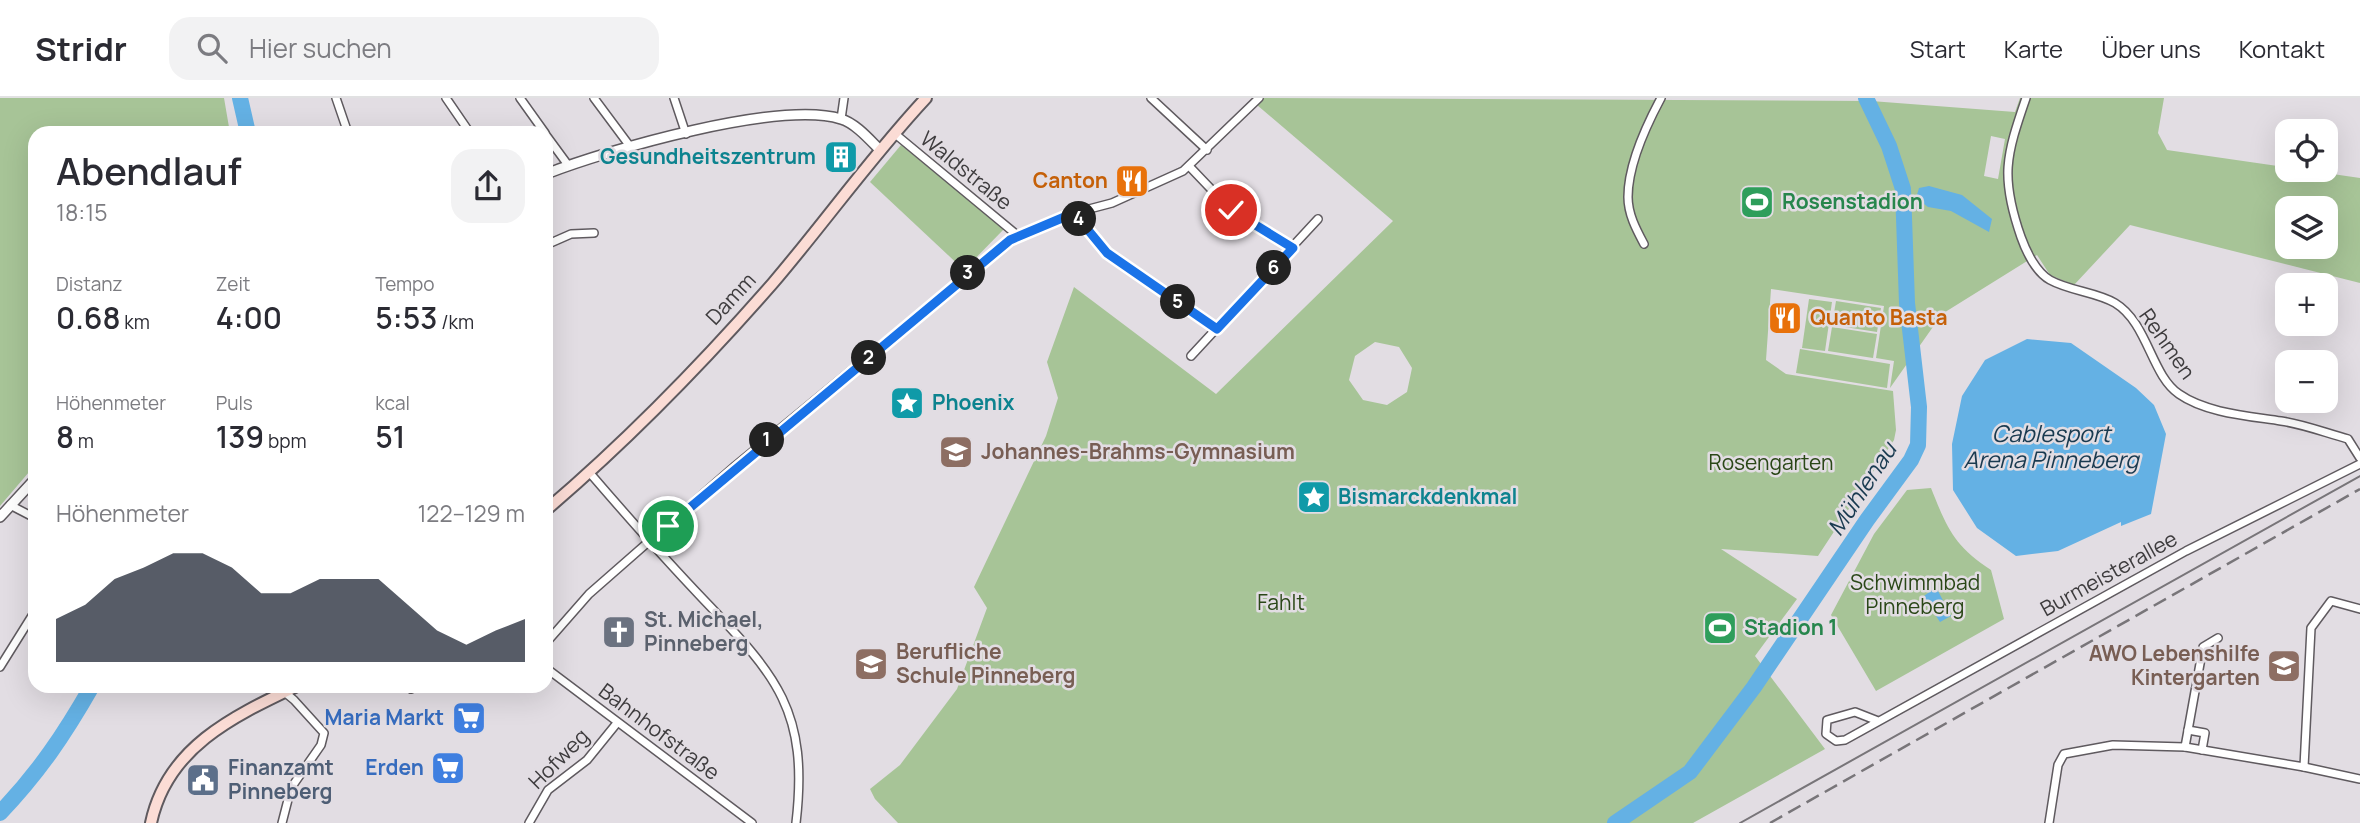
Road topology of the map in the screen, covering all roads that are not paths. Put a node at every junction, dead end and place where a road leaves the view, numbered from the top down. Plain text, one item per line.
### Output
1 (336, 98) edge
2 (446, 98) edge
3 (520, 98) edge
4 (594, 98) edge
5 (674, 98) edge
6 (844, 98) edge
7 (926, 98) edge
8 (1151, 98) edge
9 (1259, 98) edge
10 (1661, 98) edge
11 (2026, 98) edge
12 (841, 119) junction
13 (346, 126) edge
14 (465, 126) edge
15 (539, 126) edge
16 (894, 133) junction
17 (686, 134) junction
18 (553, 145) edge
19 (629, 145) junction
20 (879, 149) junction
21 (1207, 150) junction
22 (568, 165) junction
23 (1189, 166) junction
24 (553, 171) edge
25 (1074, 213) junction
26 (1318, 219) dead end
27 (594, 233) dead end
28 (1017, 235) junction
29 (553, 242) edge
30 (1644, 244) dead end
31 (1293, 248) junction
32 (1217, 329) junction
33 (1191, 356) dead end
34 (2360, 458) edge
35 (2360, 464) edge
36 (589, 472) junction
37 (28, 486) edge
38 (553, 504) edge
39 (10, 505) junction
40 (28, 514) edge
41 (0, 517) edge
42 (651, 541) junction
43 (2360, 609) edge
44 (28, 622) edge
45 (553, 635) edge
46 (2218, 638) dead end
47 (0, 667) edge
48 (553, 673) edge
49 (274, 693) edge
50 (285, 693) edge
51 (1878, 721) junction
52 (617, 723) junction
53 (2188, 730) junction
54 (2185, 747) junction
55 (2202, 750) junction
56 (2304, 767) junction
57 (2360, 779) edge
58 (151, 823) edge
59 (282, 823) edge
60 (529, 823) edge
61 (752, 823) edge
62 (796, 823) edge
63 (2049, 823) edge

1 - 13 street
2 - 14 street
3 - 15 street
4 - 19 street
5 - 17 street
6 - 12 street
7 - 16 main road, Damm
8 - 21 street
9 - 21 street
10 - 30 street
11 - 34 street, Rehmen
12 - 17 street
12 - 20 street
16 - 20 main road, Damm
16 - 28 street, Waldstraße
17 - 19 street
18 - 22 street
19 - 22 street
20 - 36 main road, Damm
21 - 23 street
22 - 24 street
23 - 25 street
23 - 31 street
25 - 28 street
25 - 32 street
26 - 31 street
27 - 29 street
28 - 42 street
31 - 32 street
32 - 33 street
35 - 51 street, Burmeisterallee
36 - 38 main road, Damm
36 - 42 street
37 - 39 street
39 - 40 street
39 - 41 street
42 - 45 street
42 - 62 street
43 - 56 street
44 - 47 street
46 - 53 street
48 - 52 street, Bahnhofstraße
49 - 58 main road
50 - 59 street
51 - 51 street, Burmeisterallee
52 - 60 street, Hofweg
52 - 61 street, Bahnhofstraße
53 - 54 street
53 - 55 street
54 - 55 street
54 - 63 street
55 - 56 street
56 - 57 street

